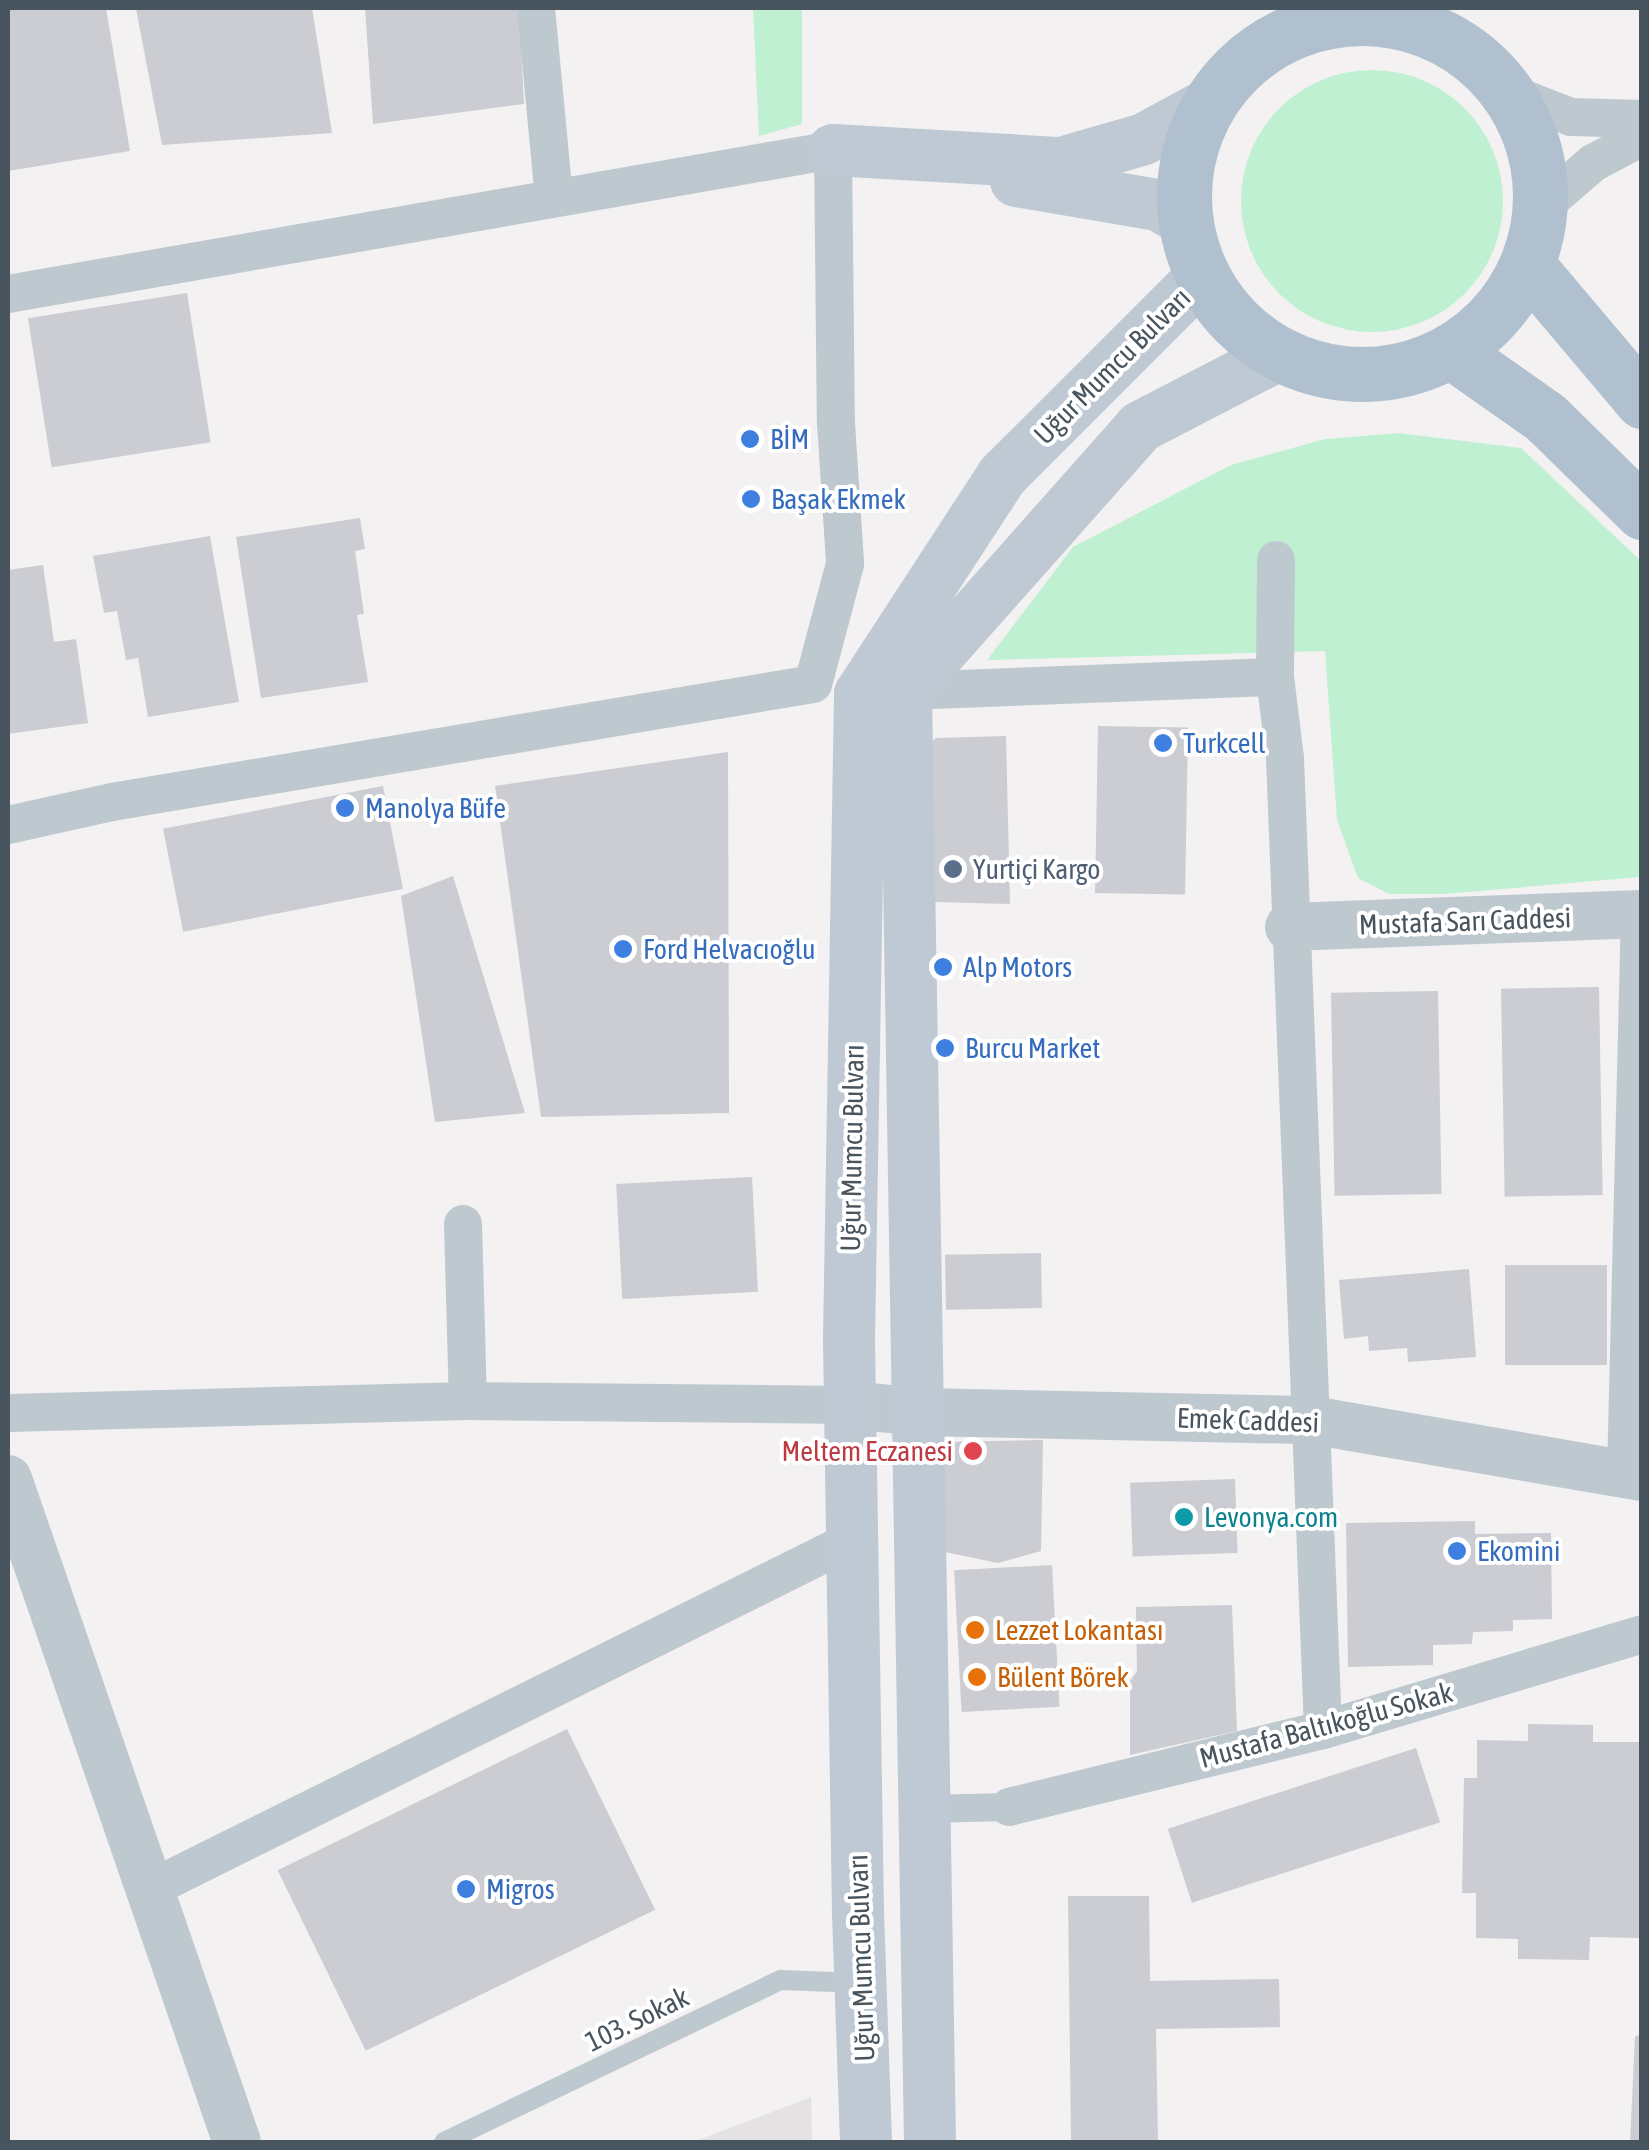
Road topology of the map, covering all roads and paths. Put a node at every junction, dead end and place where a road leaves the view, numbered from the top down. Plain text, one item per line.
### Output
1 (536, 8) edge
2 (1243, 8) edge
3 (1402, 15) edge
4 (1244, 61) junction
5 (1510, 93) junction
6 (1202, 108) junction
7 (1642, 119) edge
8 (1642, 137) edge
9 (832, 150) junction
10 (554, 197) junction
11 (1542, 208) junction
12 (1186, 222) junction
13 (1528, 266) junction
14 (1200, 278) junction
15 (8, 294) edge
16 (1451, 351) junction
17 (1279, 355) junction
18 (1642, 401) edge
19 (1642, 512) edge
20 (1276, 560) dead end
21 (1275, 677) junction
22 (906, 691) junction
23 (8, 825) edge
24 (1641, 914) edge
25 (1289, 927) junction
26 (464, 1224) dead end
27 (468, 1401) junction
28 (850, 1405) junction
29 (920, 1412) junction
30 (8, 1413) edge
31 (1311, 1420) junction
32 (1634, 1475) edge
33 (8, 1479) edge
34 (856, 1538) junction
35 (1642, 1634) edge
36 (1323, 1730) junction
37 (1009, 1807) joint
38 (924, 1810) junction
39 (148, 1890) junction
40 (861, 1982) junction
41 (236, 2142) edge
42 (444, 2142) edge
43 (866, 2142) edge
44 (930, 2142) edge

1 - 10 street
2 - 4 main road
3 - 4 main road
3 - 5 main road
4 - 6 main road
5 - 7 street
5 - 11 main road
6 - 9 main road
6 - 12 main road
8 - 11 street
9 - 10 street
9 - 12 main road
9 - 23 street
10 - 15 street
11 - 13 main road
12 - 14 main road
13 - 16 main road
13 - 18 main road
14 - 17 main road
14 - 28 main road, Uğur Mumcu Bulvarı
16 - 17 main road
16 - 19 main road
17 - 22 main road
20 - 21 street
21 - 22 street
21 - 25 street
22 - 29 main road
24 - 25 street, Mustafa Sarı Caddesi
24 - 32 street
25 - 31 street
26 - 27 street
27 - 28 street
27 - 30 street
28 - 29 street, Emek Caddesi
28 - 34 main road, Uğur Mumcu Bulvarı
29 - 31 street, Emek Caddesi
29 - 38 main road
31 - 32 street, Emek Caddesi
31 - 36 street
33 - 39 street
34 - 39 street
34 - 40 main road, Uğur Mumcu Bulvarı
35 - 36 street, Mustafa Baltıkoğlu Sokak
36 - 37 street, Mustafa Baltıkoğlu Sokak
37 - 38 street
38 - 44 main road
39 - 41 street
40 - 42 lane, 103. Sokak
40 - 43 main road, Uğur Mumcu Bulvarı

